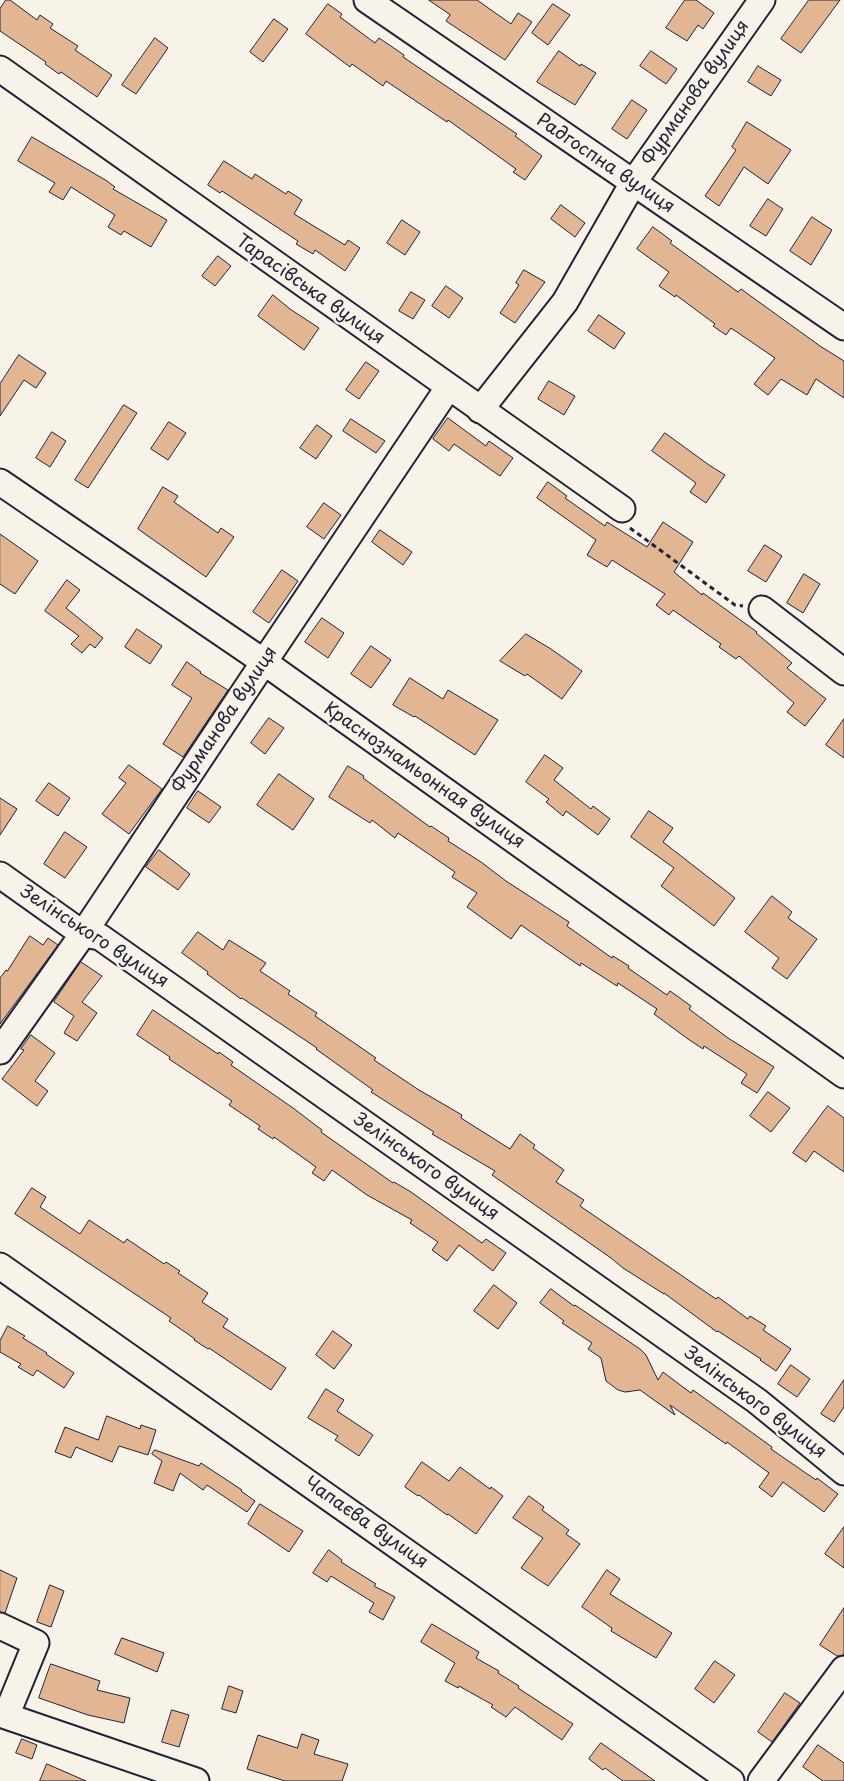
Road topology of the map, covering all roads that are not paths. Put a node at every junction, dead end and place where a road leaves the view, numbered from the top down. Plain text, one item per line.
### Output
1 (367, 0) edge
2 (762, 0) edge
3 (0, 69) edge
4 (633, 183) junction
5 (844, 327) edge
6 (448, 388) junction
7 (480, 410) junction
8 (0, 482) edge
9 (622, 509) road end
10 (762, 609) road end
11 (264, 662) junction
12 (844, 672) edge
13 (0, 875) edge
14 (83, 934) junction
15 (0, 1051) edge
16 (844, 1075) edge
17 (0, 1266) edge
18 (844, 1472) edge
19 (0, 1626) edge
20 (844, 1669) edge
21 (724, 1779) edge
22 (196, 1781) edge
23 (761, 1781) edge

1 - 4 street, Радгоспна вулиця
2 - 4 street, Фурманова вулиця
3 - 6 street, Тарасівська вулиця
4 - 5 street, Радгоспна вулиця
4 - 7 street, Фурманова вулиця
6 - 7 street, Тарасівська вулиця
6 - 11 street, Фурманова вулиця
7 - 9 street, Тарасівська вулиця
8 - 11 street, Краснознамьонная вулиця
10 - 12 street
11 - 14 street, Фурманова вулиця
11 - 16 street, Краснознамьонная вулиця
13 - 14 street, Зелінського вулиця
14 - 15 street, Фурманова вулиця
14 - 18 street, Зелінського вулиця
17 - 21 street, Чапаєва вулиця
19 - 22 street
20 - 23 street

